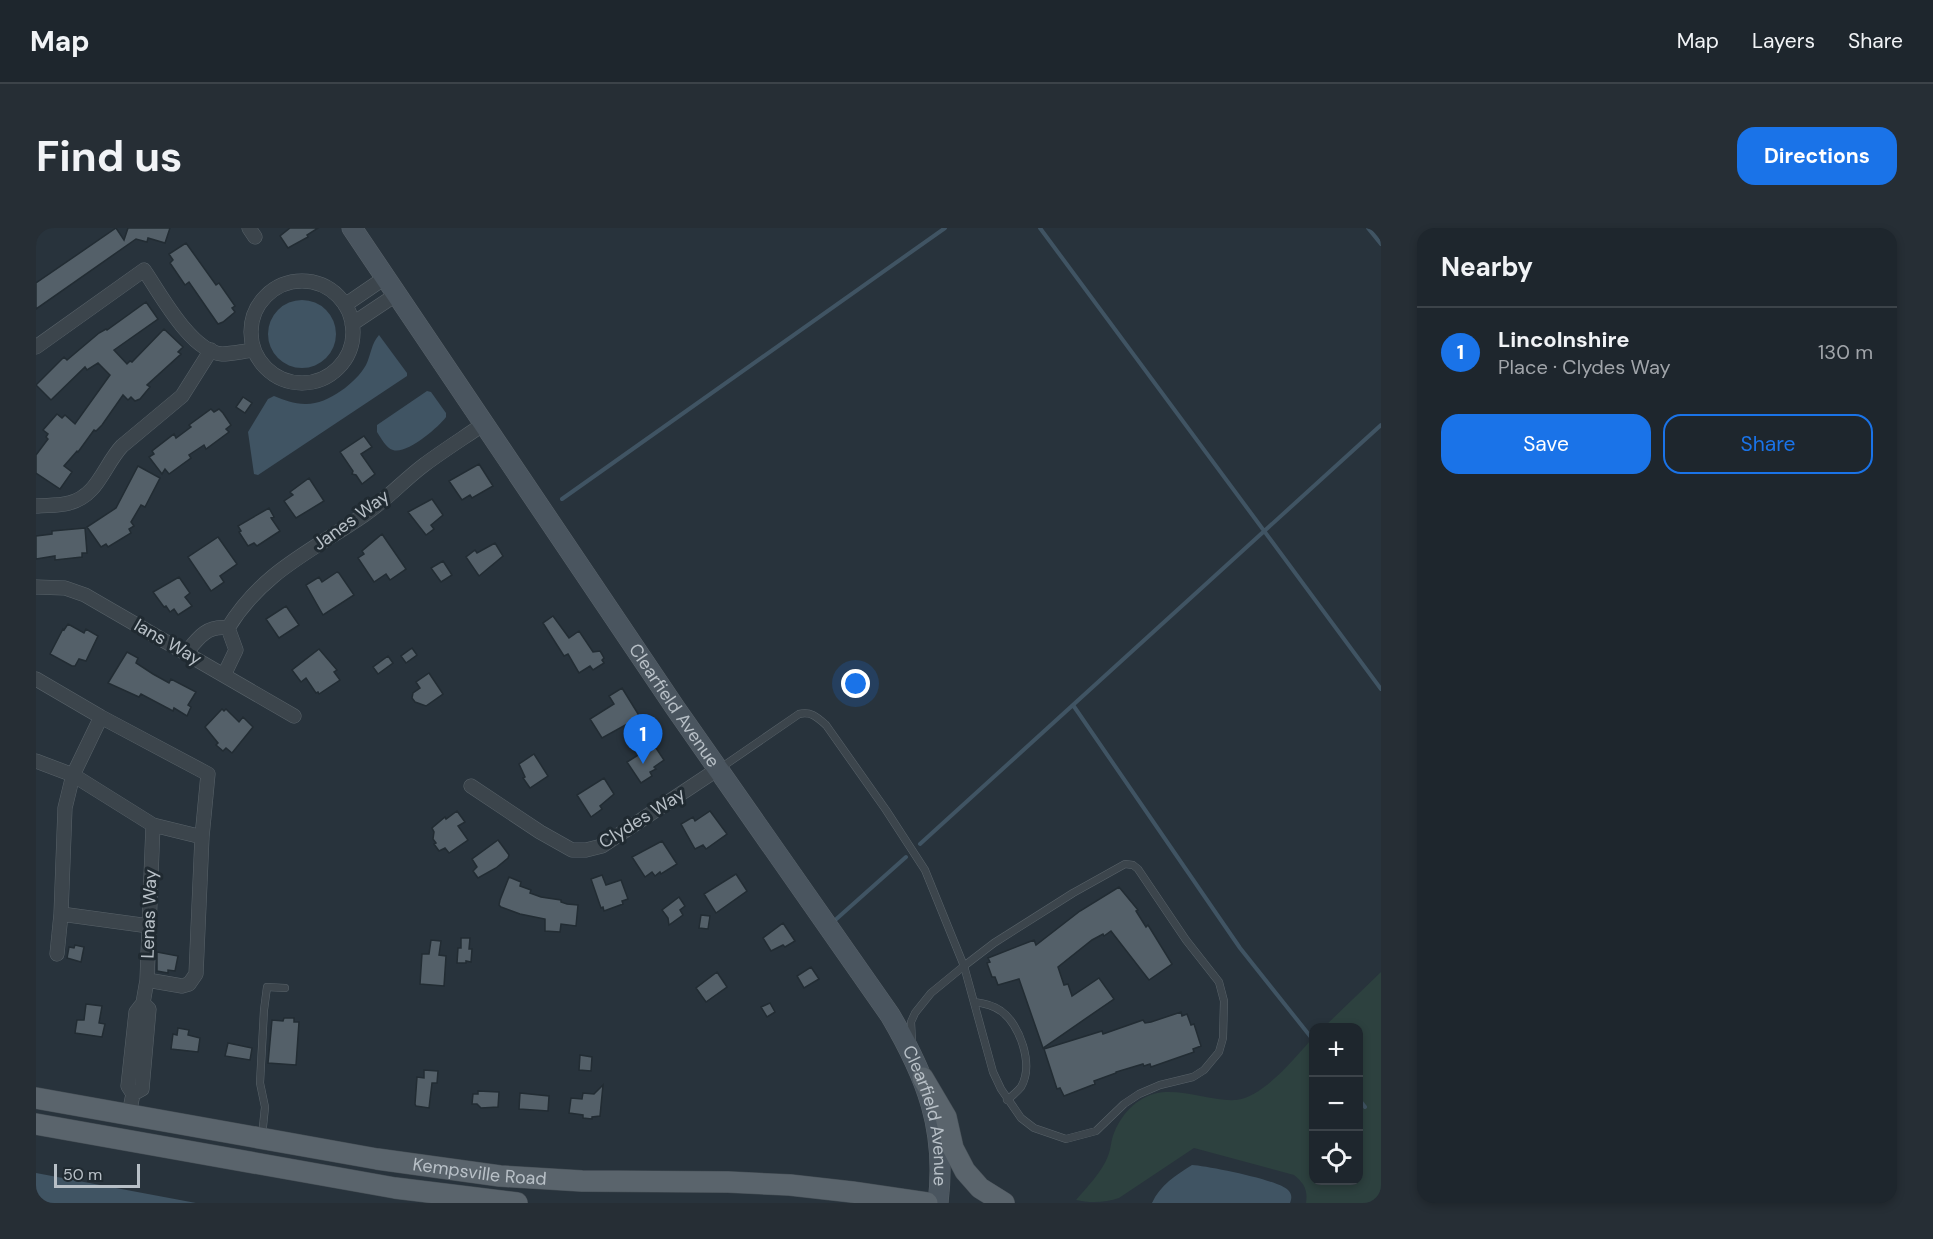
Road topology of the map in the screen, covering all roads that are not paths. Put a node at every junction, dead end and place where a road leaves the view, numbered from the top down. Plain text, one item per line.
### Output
1 (352, 228) edge
2 (386, 277) junction
3 (397, 294) junction
4 (345, 305) junction
5 (352, 324) junction
6 (36, 347) edge
7 (210, 350) junction
8 (254, 350) junction
9 (485, 423) junction
10 (36, 506) edge
11 (36, 587) edge
12 (228, 628) junction
13 (186, 653) junction
14 (224, 675) junction
15 (36, 679) edge
16 (294, 716) dead end
17 (101, 717) junction
18 (36, 761) edge
19 (718, 769) junction
20 (73, 775) junction
21 (471, 786) dead end
22 (153, 825) junction
23 (202, 837) junction
24 (61, 914) junction
25 (149, 926) junction
26 (57, 954) dead end
27 (964, 966) junction
28 (147, 980) junction
29 (285, 988) dead end
30 (974, 1002) junction
31 (919, 1069) junction
32 (36, 1098) edge
33 (1007, 1100) junction
34 (131, 1104) junction
35 (36, 1124) edge
36 (262, 1138) junction
37 (438, 1168) junction
38 (434, 1199) edge
39 (517, 1203) edge
40 (927, 1203) edge
41 (938, 1203) edge
42 (1004, 1203) edge

1 - 2 street, Clearfield Avenue
2 - 3 street, Clearfield Avenue
2 - 4 street
3 - 5 street
3 - 9 street, Clearfield Avenue
4 - 5 street
4 - 8 street
5 - 8 street
6 - 7 street
7 - 8 street
7 - 10 street
9 - 12 street, Janes Way
9 - 19 street, Clearfield Avenue
11 - 13 street, Ians Way
12 - 13 street
12 - 14 street
13 - 14 street, Ians Way
14 - 16 street, Ians Way
15 - 17 street
17 - 20 street
17 - 23 street
18 - 20 street
19 - 21 street, Clydes Way
19 - 27 lane
19 - 31 street, Clearfield Avenue
20 - 22 street
20 - 24 street
22 - 23 street
22 - 25 street, Lenas Way
23 - 28 street
24 - 25 street
24 - 26 street
25 - 28 street, Lenas Way
27 - 30 lane
27 - 31 lane
27 - 33 lane
28 - 34 street, Lenas Way
29 - 36 lane
30 - 33 lane
30 - 33 lane
31 - 41 street, Clearfield Avenue
31 - 42 main road
32 - 34 main road, Kempsville Road
34 - 36 main road, Kempsville Road
35 - 38 main road, Kempsville Road
36 - 37 main road, Kempsville Road
37 - 38 street
37 - 40 main road, Kempsville Road
38 - 39 main road, Kempsville Road

